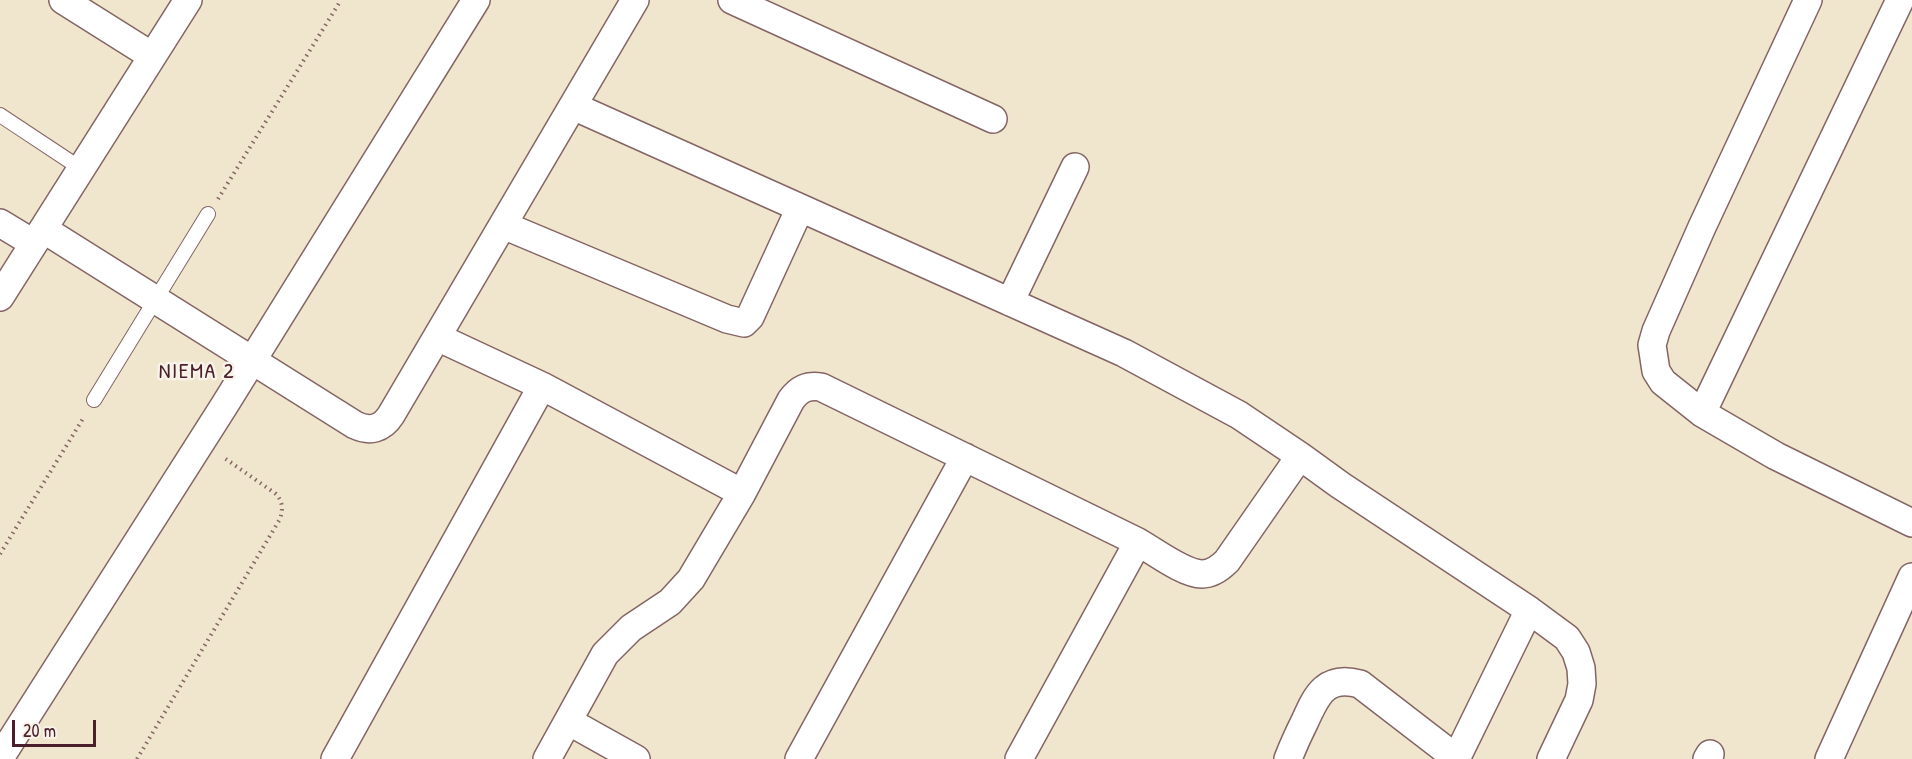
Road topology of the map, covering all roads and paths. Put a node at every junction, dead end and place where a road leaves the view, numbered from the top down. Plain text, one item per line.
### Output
1 (63, 0) edge
2 (188, 0) edge
3 (341, 0) edge
4 (476, 0) edge
5 (635, 0) edge
6 (732, 0) edge
7 (1808, 0) edge
8 (1900, 0) edge
9 (152, 56) junction
10 (573, 106) junction
11 (0, 115) edge
12 (993, 119) dead end
13 (1076, 167) dead end
14 (80, 168) junction
15 (800, 208) junction
16 (208, 214) joint
17 (0, 223) edge
18 (503, 225) junction
19 (38, 236) junction
20 (0, 297) edge
21 (155, 300) junction
22 (1010, 302) junction
23 (437, 337) junction
24 (252, 360) junction
25 (542, 386) junction
26 (94, 400) joint
27 (1702, 413) junction
28 (201, 441) junction
29 (1300, 456) junction
30 (964, 457) junction
31 (742, 493) junction
32 (1912, 523) edge
33 (1138, 542) junction
34 (0, 554) edge
35 (1912, 577) edge
36 (1529, 610) junction
37 (568, 721) junction
38 (0, 758) edge
39 (1456, 758) edge
40 (137, 759) edge
41 (335, 759) edge
42 (547, 759) edge
43 (636, 759) edge
44 (799, 759) edge
45 (1019, 759) edge
46 (1288, 759) edge
47 (1551, 759) edge
48 (1829, 759) edge

1 - 9 street
2 - 9 street
3 - 16 path
4 - 24 street
5 - 10 street
6 - 12 street
7 - 27 street
8 - 27 street
9 - 14 street
10 - 15 street
10 - 18 street
11 - 14 lane
13 - 22 street
14 - 19 street
15 - 18 street
15 - 22 street
16 - 21 lane
17 - 19 street
18 - 23 street
19 - 20 street
19 - 21 street
21 - 24 street
21 - 26 lane
22 - 29 street
23 - 24 street
23 - 25 street
24 - 28 street
25 - 31 street
25 - 41 street
26 - 34 path
27 - 32 street
28 - 38 street
28 - 40 path
29 - 33 street
29 - 36 street
30 - 31 street
30 - 33 street
30 - 44 street
31 - 37 street
33 - 45 street
35 - 48 street
36 - 39 street
36 - 47 street
37 - 42 street
37 - 43 street
39 - 46 street

